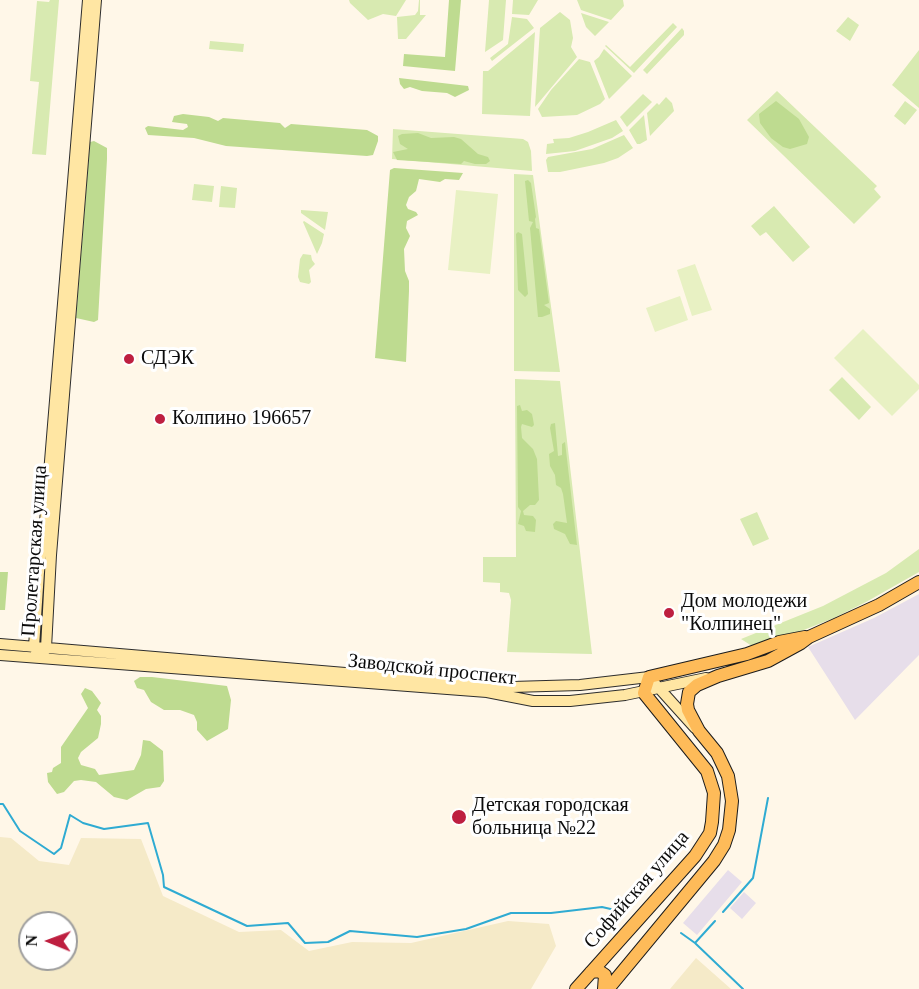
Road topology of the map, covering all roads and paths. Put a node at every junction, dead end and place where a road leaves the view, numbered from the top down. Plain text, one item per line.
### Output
1 (88, 0) edge
2 (96, 0) edge
3 (919, 582) edge
4 (809, 637) junction
5 (0, 644) edge
6 (34, 647) junction
7 (46, 648) junction
8 (0, 655) edge
9 (40, 658) junction
10 (330, 676) junction
11 (718, 676) junction
12 (649, 677) junction
13 (659, 688) junction
14 (644, 693) junction
15 (699, 731) junction
16 (591, 972) junction
17 (576, 989) edge
18 (606, 989) edge

1 - 6 main road, Пролетарская улица
2 - 7 main road, Пролетарская улица
3 - 4 main road, Заводской проспект
4 - 11 main road, Заводской проспект
4 - 12 main road, Заводской проспект
5 - 6 main road, Заводской проспект
6 - 7 main road, Заводской проспект
6 - 9 main road, Пролетарская улица
7 - 9 main road, Пролетарская улица
7 - 10 main road, Заводской проспект
8 - 9 main road, Заводской проспект
9 - 10 main road, Заводской проспект
10 - 12 main road, Заводской проспект
10 - 14 main road, Заводской проспект
11 - 13 main road, Заводской проспект
11 - 15 main road
12 - 13 main road, Софийская улица
12 - 14 main road
13 - 14 main road, Заводской проспект
13 - 15 main road, Софийская улица
14 - 16 main road, Софийская улица
15 - 18 main road, Софийская улица
16 - 17 main road, Софийская улица
16 - 18 main road

